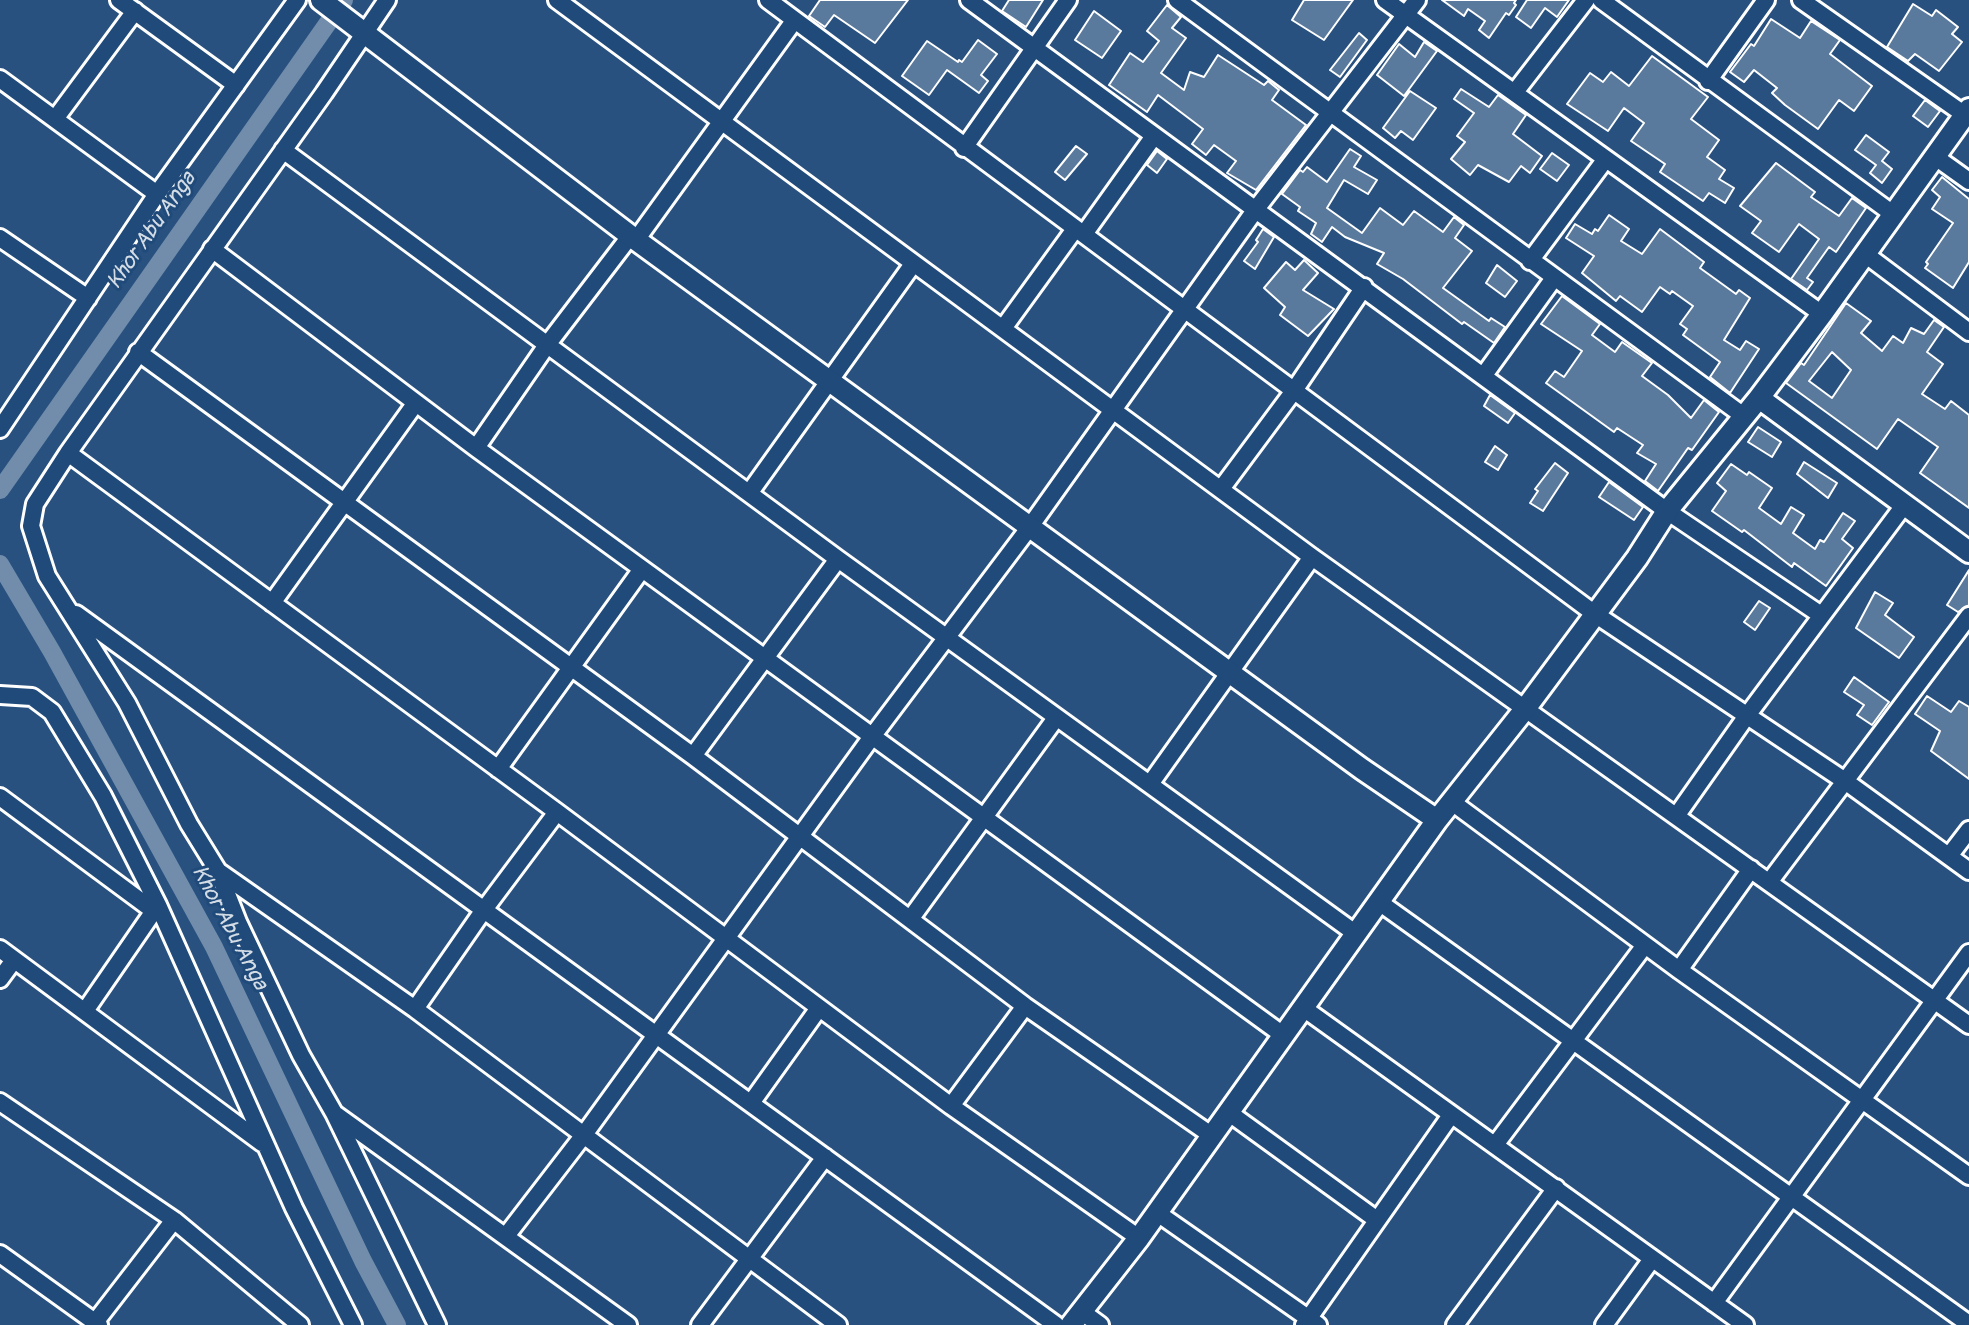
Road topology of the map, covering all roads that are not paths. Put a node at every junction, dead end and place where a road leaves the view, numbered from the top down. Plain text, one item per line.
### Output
1 (119, 0) edge
2 (297, 0) edge
3 (321, 0) edge
4 (387, 0) edge
5 (557, 0) edge
6 (768, 0) edge
7 (969, 0) edge
8 (1068, 0) edge
9 (1177, 0) edge
10 (1385, 0) edge
11 (1417, 0) edge
12 (1586, 0) edge
13 (1601, 0) edge
14 (1766, 0) edge
15 (1801, 0) edge
16 (135, 11) junction
17 (1406, 15) junction
18 (794, 21) junction
19 (360, 31) junction
20 (1034, 48) junction
21 (0, 79) edge
22 (1708, 81) junction
23 (236, 85) junction
24 (1515, 92) junction
25 (1967, 112) edge
26 (1332, 113) junction
27 (55, 119) junction
28 (721, 122) junction
29 (1154, 136) junction
30 (964, 148) junction
31 (283, 150) junction
32 (1934, 156) junction
33 (1605, 160) junction
34 (1969, 181) edge
35 (157, 194) junction
36 (1256, 209) junction
37 (1893, 214) junction
38 (1079, 231) junction
39 (0, 238) edge
40 (634, 238) junction
41 (212, 249) junction
42 (1865, 254) junction
43 (1530, 261) junction
44 (913, 264) junction
45 (1554, 278) junction
46 (1364, 287) junction
47 (88, 298) junction
48 (1184, 311) junction
49 (1822, 314) junction
50 (1004, 327) junction
51 (1969, 332) edge
52 (547, 345) junction
53 (138, 352) junction
54 (1484, 375) junction
55 (829, 381) junction
56 (1293, 392) junction
57 (1759, 398) junction
58 (415, 404) junction
59 (1113, 409) junction
60 (3, 417) edge
61 (1745, 417) junction
62 (476, 448) junction
63 (68, 453) junction
64 (1221, 489) junction
65 (750, 492) junction
66 (345, 502) junction
67 (1905, 504) junction
68 (1667, 511) junction
69 (1029, 528) junction
70 (1969, 552) edge
71 (1312, 557) junction
72 (838, 559) junction
73 (642, 569) junction
74 (272, 603) junction
75 (68, 608) junction
76 (1595, 614) junction
77 (1821, 615) junction
78 (1969, 616) edge
79 (948, 638) junction
80 (764, 658) junction
81 (572, 667) junction
82 (1229, 672) junction
83 (0, 695) edge
84 (1525, 709) junction
85 (1746, 717) junction
86 (1056, 718) junction
87 (871, 738) junction
88 (693, 756) junction
89 (498, 769) junction
90 (1845, 781) junction
91 (1150, 784) junction
92 (0, 797) edge
93 (1452, 802) junction
94 (557, 812) junction
95 (1677, 815) junction
96 (981, 818) junction
97 (1437, 820) junction
98 (1969, 830) edge
99 (798, 837) junction
100 (1949, 856) junction
101 (1751, 869) junction
102 (218, 871) junction
103 (1969, 871) edge
104 (1770, 881) junction
105 (1379, 902) junction
106 (156, 908) junction
107 (483, 911) junction
108 (911, 918) junction
109 (1355, 933) junction
110 (726, 938) junction
111 (1645, 945) junction
112 (0, 949) edge
113 (1969, 953) edge
114 (14, 960) junction
115 (1679, 970) junction
116 (0, 979) edge
117 (1935, 1001) junction
118 (1025, 1006) junction
119 (1302, 1007) junction
120 (819, 1008) junction
121 (415, 1009) junction
122 (85, 1011) junction
123 (1969, 1025) edge
124 (1283, 1035) junction
125 (656, 1036) junction
126 (1572, 1040) junction
127 (1861, 1099) junction
128 (0, 1102) edge
129 (751, 1103) junction
130 (951, 1106) junction
131 (1228, 1112) junction
132 (334, 1113) junction
133 (1451, 1115) junction
134 (1211, 1135) junction
135 (583, 1136) junction
136 (1495, 1145) junction
137 (266, 1146) junction
138 (825, 1157) junction
139 (1969, 1176) edge
140 (1556, 1188) junction
141 (1790, 1195) junction
142 (1156, 1212) junction
143 (174, 1220) junction
144 (1377, 1220) junction
145 (506, 1236) junction
146 (1139, 1238) junction
147 (0, 1254) edge
148 (750, 1259) junction
149 (1652, 1259) junction
150 (1714, 1303) junction
151 (1076, 1318) edge
152 (1310, 1323) edge
153 (96, 1324) edge
154 (1969, 1324) edge
155 (300, 1325) edge
156 (353, 1325) edge
157 (437, 1325) edge
158 (628, 1325) edge
159 (700, 1325) edge
160 (838, 1325) edge
161 (1056, 1325) edge
162 (1100, 1325) edge
163 (1455, 1325) edge
164 (1604, 1325) edge
165 (1745, 1325) edge

1 - 16 street
2 - 23 street
3 - 19 street
4 - 19 street
5 - 28 street
6 - 18 street
7 - 20 street
8 - 20 street
9 - 26 street
10 - 17 street
11 - 17 street
12 - 24 street
13 - 22 street
14 - 22 street
15 - 25 street
16 - 23 street
16 - 27 street
17 - 24 street
17 - 26 street
18 - 28 street
18 - 30 street
19 - 31 street
19 - 40 street
20 - 29 street
20 - 30 street
21 - 27 street
22 - 37 street
23 - 35 street
24 - 33 street
25 - 32 street
26 - 36 street
26 - 43 street
27 - 35 street
28 - 40 street
28 - 44 street
29 - 36 street
29 - 38 street
30 - 38 street
31 - 41 street
31 - 52 street
32 - 34 street
32 - 37 street
33 - 43 street
33 - 49 street
35 - 47 street
36 - 46 street
36 - 48 street
37 - 42 street
38 - 48 street
38 - 50 street
39 - 47 street
40 - 52 street
40 - 55 street
41 - 53 street
41 - 58 street
42 - 49 street
42 - 51 street
43 - 45 street
44 - 50 street
44 - 55 street
45 - 54 street
45 - 61 street
46 - 54 street
46 - 56 street
47 - 60 street
48 - 56 street
48 - 59 street
49 - 57 street
50 - 59 street
52 - 62 street
52 - 65 street
53 - 63 street
53 - 66 street
54 - 68 street
55 - 65 street
55 - 69 street
56 - 64 street
56 - 76 street
57 - 61 street
57 - 67 street
58 - 62 street
58 - 66 street
59 - 64 street
59 - 69 street
61 - 68 street
62 - 73 street
63 - 74 street
63 - 75 street
64 - 71 street
65 - 72 street
66 - 74 street
66 - 81 street
67 - 70 street
67 - 77 street
68 - 76 street
68 - 77 street
69 - 79 street
69 - 82 street
71 - 82 street
71 - 84 street
72 - 79 street
72 - 80 street
73 - 80 street
73 - 81 street
74 - 89 street
75 - 102 street
75 - 107 street
76 - 84 street
76 - 85 street
77 - 85 street
78 - 90 street
79 - 86 street
79 - 87 street
80 - 87 street
80 - 88 street
81 - 88 street
81 - 89 street
82 - 91 street
82 - 97 street
83 - 106 street
84 - 93 street
84 - 95 street
85 - 90 street
85 - 95 street
86 - 91 street
86 - 96 street
87 - 96 street
87 - 99 street
88 - 99 street
89 - 94 street
90 - 100 street
90 - 104 street
91 - 109 street
92 - 106 street
93 - 97 street
93 - 111 street
94 - 107 street
94 - 110 street
95 - 101 street
96 - 108 street
96 - 124 street
97 - 105 street
98 - 100 street
99 - 108 street
99 - 110 street
100 - 103 street
101 - 104 street
101 - 115 street
102 - 121 street
102 - 132 street
104 - 117 street
105 - 109 street
105 - 126 street
106 - 122 street
106 - 137 street
107 - 121 street
107 - 125 street
108 - 118 street
109 - 119 street
110 - 120 street
110 - 125 street
111 - 115 street
111 - 126 street
112 - 114 street
113 - 117 street
114 - 116 street
114 - 122 street
115 - 127 street
117 - 123 street
117 - 127 street
118 - 130 street
118 - 134 street
119 - 124 street
119 - 133 street
120 - 129 street
120 - 130 street
121 - 135 street
122 - 137 street
124 - 131 street
125 - 129 street
125 - 135 street
126 - 136 street
126 - 141 street
127 - 139 street
127 - 141 street
128 - 143 street
129 - 138 street
130 - 146 street
131 - 134 street
131 - 144 street
132 - 145 street
132 - 157 street
133 - 136 street
133 - 144 street
134 - 142 street
135 - 145 street
135 - 148 street
136 - 140 street
137 - 156 street
138 - 148 street
138 - 161 street
140 - 149 street
140 - 163 street
141 - 150 street
141 - 154 street
142 - 146 street
142 - 152 street
143 - 153 street
143 - 155 street
144 - 152 street
145 - 158 street
146 - 151 street
147 - 153 street
148 - 159 street
148 - 160 street
149 - 150 street
149 - 164 street
150 - 165 street
151 - 162 street

